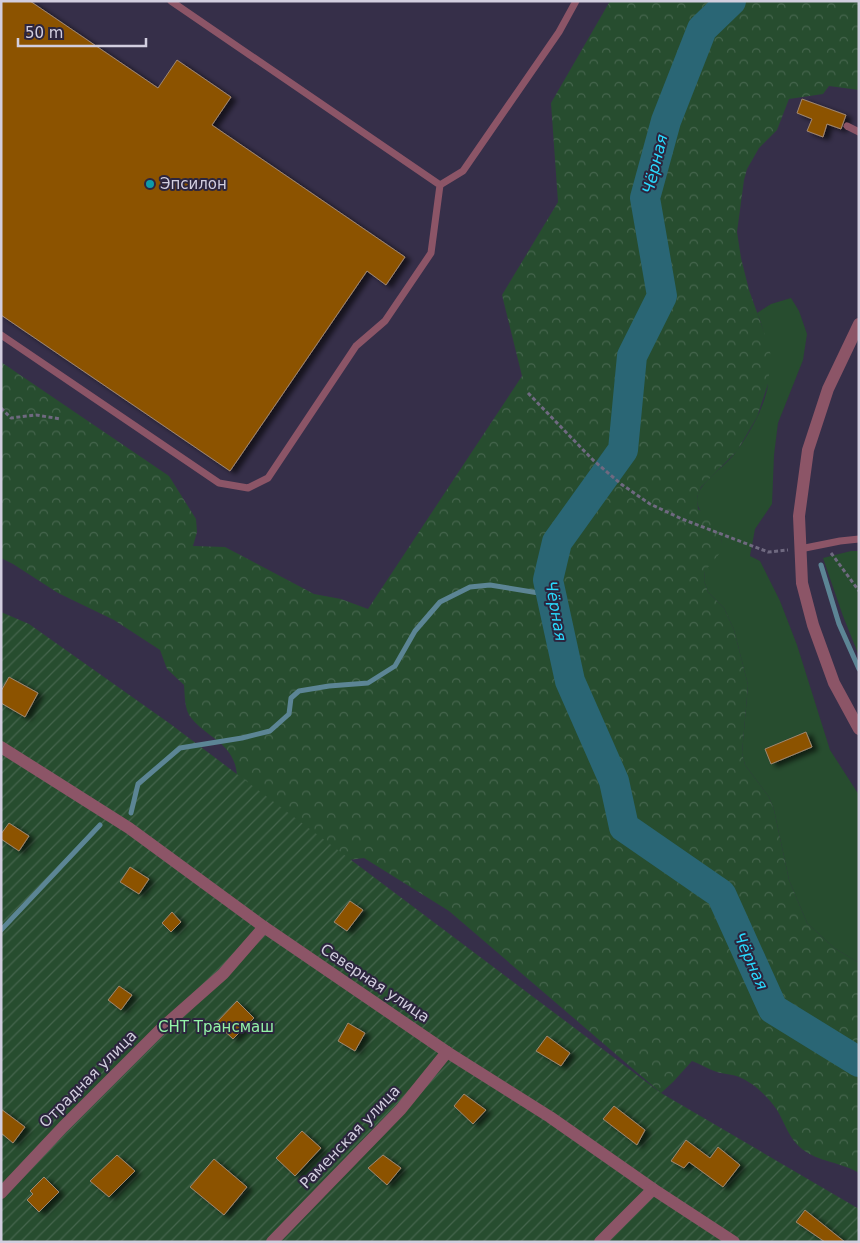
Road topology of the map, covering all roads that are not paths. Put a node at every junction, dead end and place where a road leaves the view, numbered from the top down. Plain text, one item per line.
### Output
1 (171, 1) edge
2 (576, 1) edge
3 (847, 126) dead end
4 (859, 132) edge
5 (440, 185) junction
6 (859, 324) edge
7 (1, 335) edge
8 (859, 539) edge
9 (800, 549) junction
10 (859, 730) edge
11 (1, 747) edge
12 (264, 927) junction
13 (447, 1052) junction
14 (652, 1188) junction
15 (1, 1193) edge
16 (272, 1242) edge
17 (600, 1242) edge
18 (734, 1242) edge

1 - 5 lane
2 - 5 lane
3 - 4 lane
5 - 7 lane
6 - 9 street
8 - 9 lane
9 - 10 street
11 - 12 street, Северная улица
12 - 13 street, Северная улица
12 - 15 street, Отрадная улица
13 - 14 street, Северная улица
13 - 16 street, Раменская улица
14 - 17 street
14 - 18 street, Северная улица

